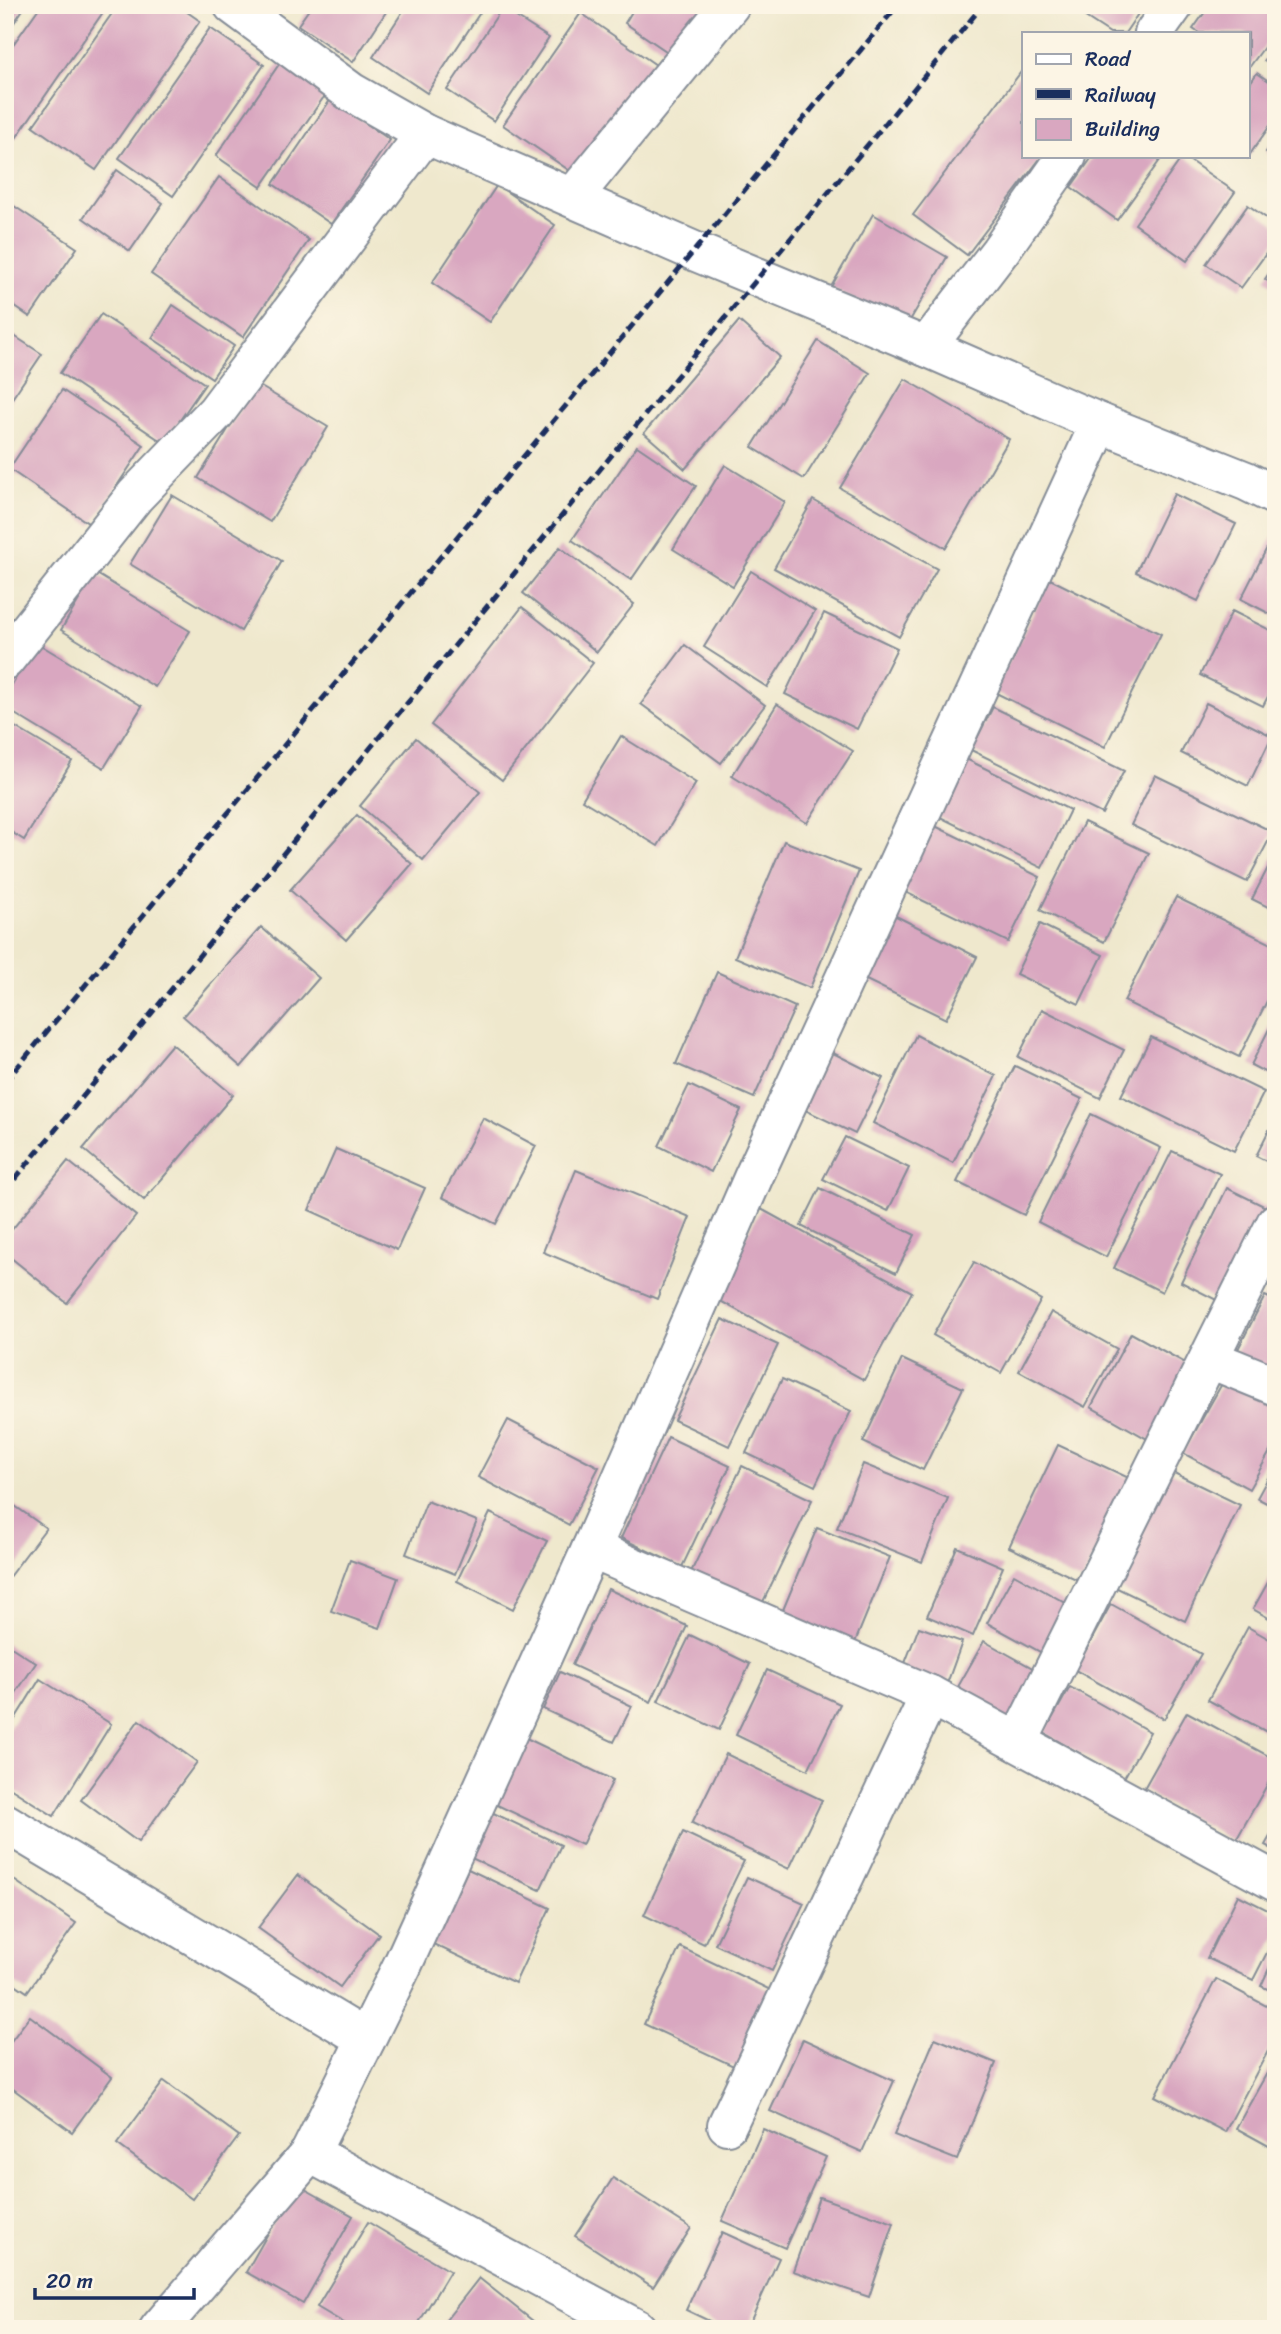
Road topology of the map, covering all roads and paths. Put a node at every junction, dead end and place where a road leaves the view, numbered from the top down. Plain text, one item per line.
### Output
1 (233, 5) edge
2 (730, 5) edge
3 (1174, 5) edge
4 (1155, 32) edge
5 (425, 134) junction
6 (1066, 158) edge
7 (573, 197) junction
8 (926, 347) junction
9 (1100, 423) junction
10 (1276, 496) edge
11 (5, 660) edge
12 (1276, 1223) edge
13 (1210, 1359) junction
14 (1276, 1386) edge
15 (591, 1549) junction
16 (930, 1695) junction
17 (1018, 1742) junction
18 (5, 1823) edge
19 (1276, 1882) edge
20 (366, 2039) junction
21 (727, 2125) dead end
22 (310, 2152) junction
23 (159, 2329) edge
24 (637, 2329) edge

1 - 5 street
2 - 7 street
3 - 4 street
5 - 7 street
5 - 11 street
6 - 8 street
7 - 8 street
8 - 9 street
9 - 10 street
9 - 15 street
12 - 13 street
13 - 14 street
13 - 17 street
15 - 16 street
15 - 20 street
16 - 17 street
16 - 21 street
17 - 19 street
18 - 20 street
20 - 22 street
22 - 23 street
22 - 24 street

